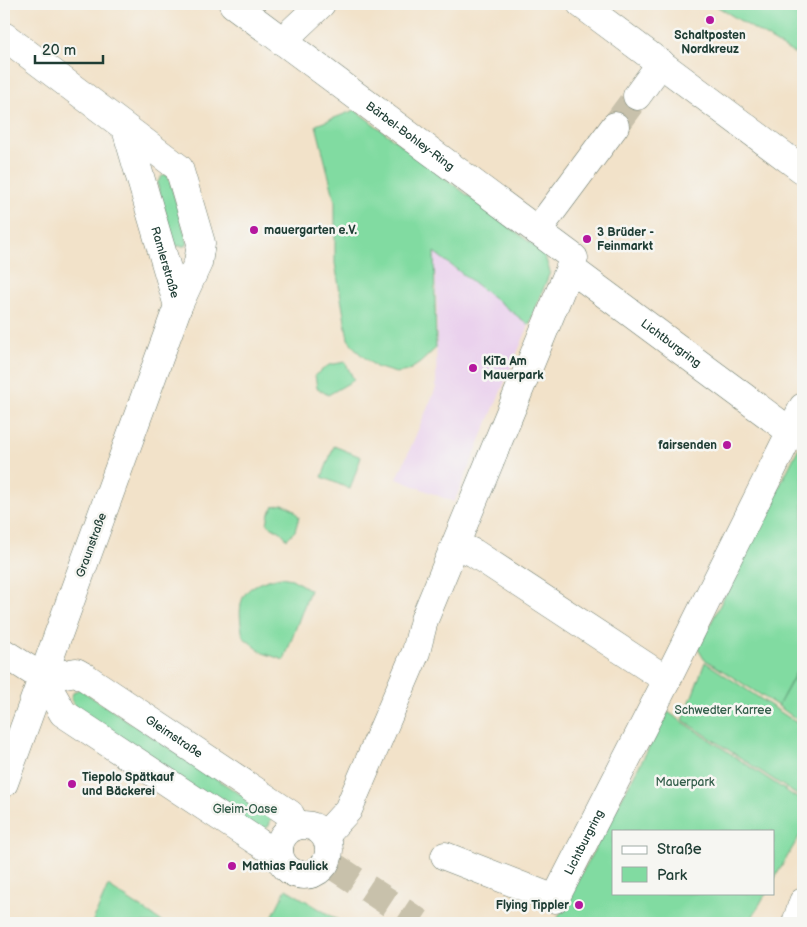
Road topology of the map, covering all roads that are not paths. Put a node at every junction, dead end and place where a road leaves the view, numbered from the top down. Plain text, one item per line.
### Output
1 (233, 4) edge
2 (321, 4) edge
3 (581, 4) edge
4 (4, 36) edge
5 (282, 41) junction
6 (661, 64) junction
7 (637, 96) tunnel mouth
8 (615, 126) tunnel mouth
9 (126, 129) junction
10 (803, 170) edge
11 (537, 231) junction
12 (570, 268) junction
13 (178, 306) junction
14 (803, 407) edge
15 (791, 432) junction
16 (456, 545) junction
17 (4, 653) edge
18 (43, 678) junction
19 (667, 680) junction
20 (4, 783) edge
21 (296, 826) junction
22 (325, 835) junction
23 (279, 848) junction
24 (445, 856) dead end
25 (803, 902) edge
26 (796, 923) edge

1 - 5 street, Bärbel-Bohley-Ring
2 - 5 street
3 - 6 street
4 - 9 street, Ramlerstraße
5 - 11 street, Bärbel-Bohley-Ring
6 - 7 street
6 - 10 street
8 - 11 street
9 - 13 street, Ramlerstraße
9 - 13 street, Ramlerstraße
11 - 12 street, Bärbel-Bohley-Ring
12 - 15 street, Lichtburgring
12 - 16 street
13 - 18 street, Graunstraße
14 - 15 street
15 - 19 street, Lichtburgring
16 - 19 street
16 - 22 street
17 - 18 street
18 - 20 street, Graunstraße
18 - 21 street, Gleimstraße
18 - 23 street
19 - 24 street, Lichtburgring
21 - 22 street
21 - 23 street
22 - 23 street
25 - 26 street

